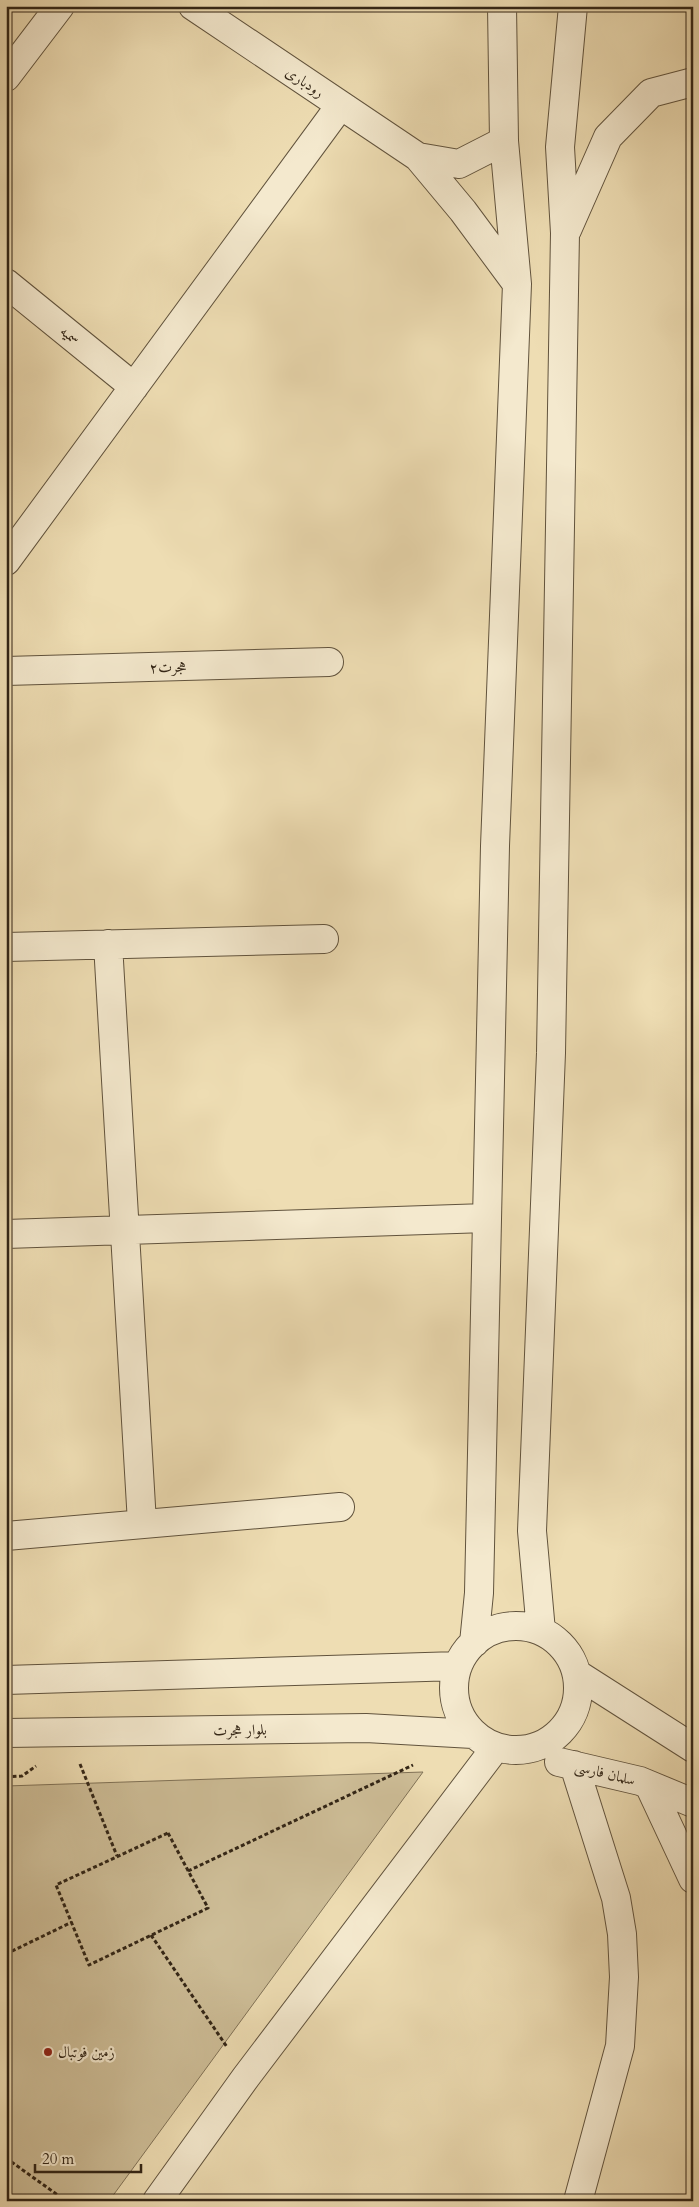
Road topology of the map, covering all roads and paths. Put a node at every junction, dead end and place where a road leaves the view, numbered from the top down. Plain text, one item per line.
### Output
1 (60, 6) edge
2 (193, 6) edge
3 (502, 6) edge
4 (573, 6) edge
5 (6, 77) edge
6 (693, 82) edge
7 (340, 106) junction
8 (504, 141) junction
9 (418, 157) junction
10 (565, 233) junction
11 (6, 283) edge
12 (517, 284) junction
13 (134, 387) junction
14 (6, 561) edge
15 (329, 662) dead end
16 (6, 671) edge
17 (324, 939) dead end
18 (108, 944) junction
19 (6, 947) edge
20 (486, 1218) junction
21 (126, 1230) junction
22 (6, 1234) edge
23 (340, 1507) dead end
24 (142, 1524) junction
25 (6, 1536) edge
26 (541, 1631) junction
27 (474, 1643) junction
28 (458, 1666) junction
29 (577, 1674) junction
30 (6, 1680) edge
31 (6, 1733) edge
32 (70, 1736) junction
33 (494, 1744) junction
34 (693, 1748) edge
35 (420, 1762) dead end
36 (574, 1765) junction
37 (6, 1777) edge
38 (649, 1785) junction
39 (693, 1803) edge
40 (117, 1856) junction
41 (188, 1870) junction
42 (693, 1879) edge
43 (72, 1922) junction
44 (151, 1935) junction
45 (6, 1954) edge
46 (246, 2077) junction
47 (6, 2158) edge
48 (66, 2201) edge
49 (157, 2201) edge
50 (578, 2201) edge

1 - 5 street
2 - 7 street, رودباری
3 - 8 street
4 - 10 street
6 - 10 street
7 - 9 street, رودباری
7 - 13 street
8 - 9 street
8 - 12 street
9 - 12 street
10 - 26 street
11 - 13 street, سمیه
12 - 20 street
13 - 14 street
15 - 16 street, هجرت۲
17 - 18 street
18 - 19 street
18 - 21 street
20 - 21 street
20 - 27 street
21 - 22 street
21 - 24 street
23 - 24 street
24 - 25 street
26 - 27 street
26 - 29 street
27 - 28 street
28 - 30 street
28 - 33 street
29 - 33 street
29 - 34 street
31 - 32 street, بلوار هجرت
32 - 33 street, بلوار هجرت
32 - 37 path
32 - 40 path
33 - 36 street, سلمان فارسی
33 - 46 street
35 - 41 path
36 - 38 street, سلمان فارسی
36 - 50 street
38 - 39 street, سلمان فارسی
38 - 42 street
40 - 41 path
40 - 43 path
41 - 44 path
43 - 44 path
43 - 45 path
44 - 46 path
46 - 49 street
47 - 48 path

